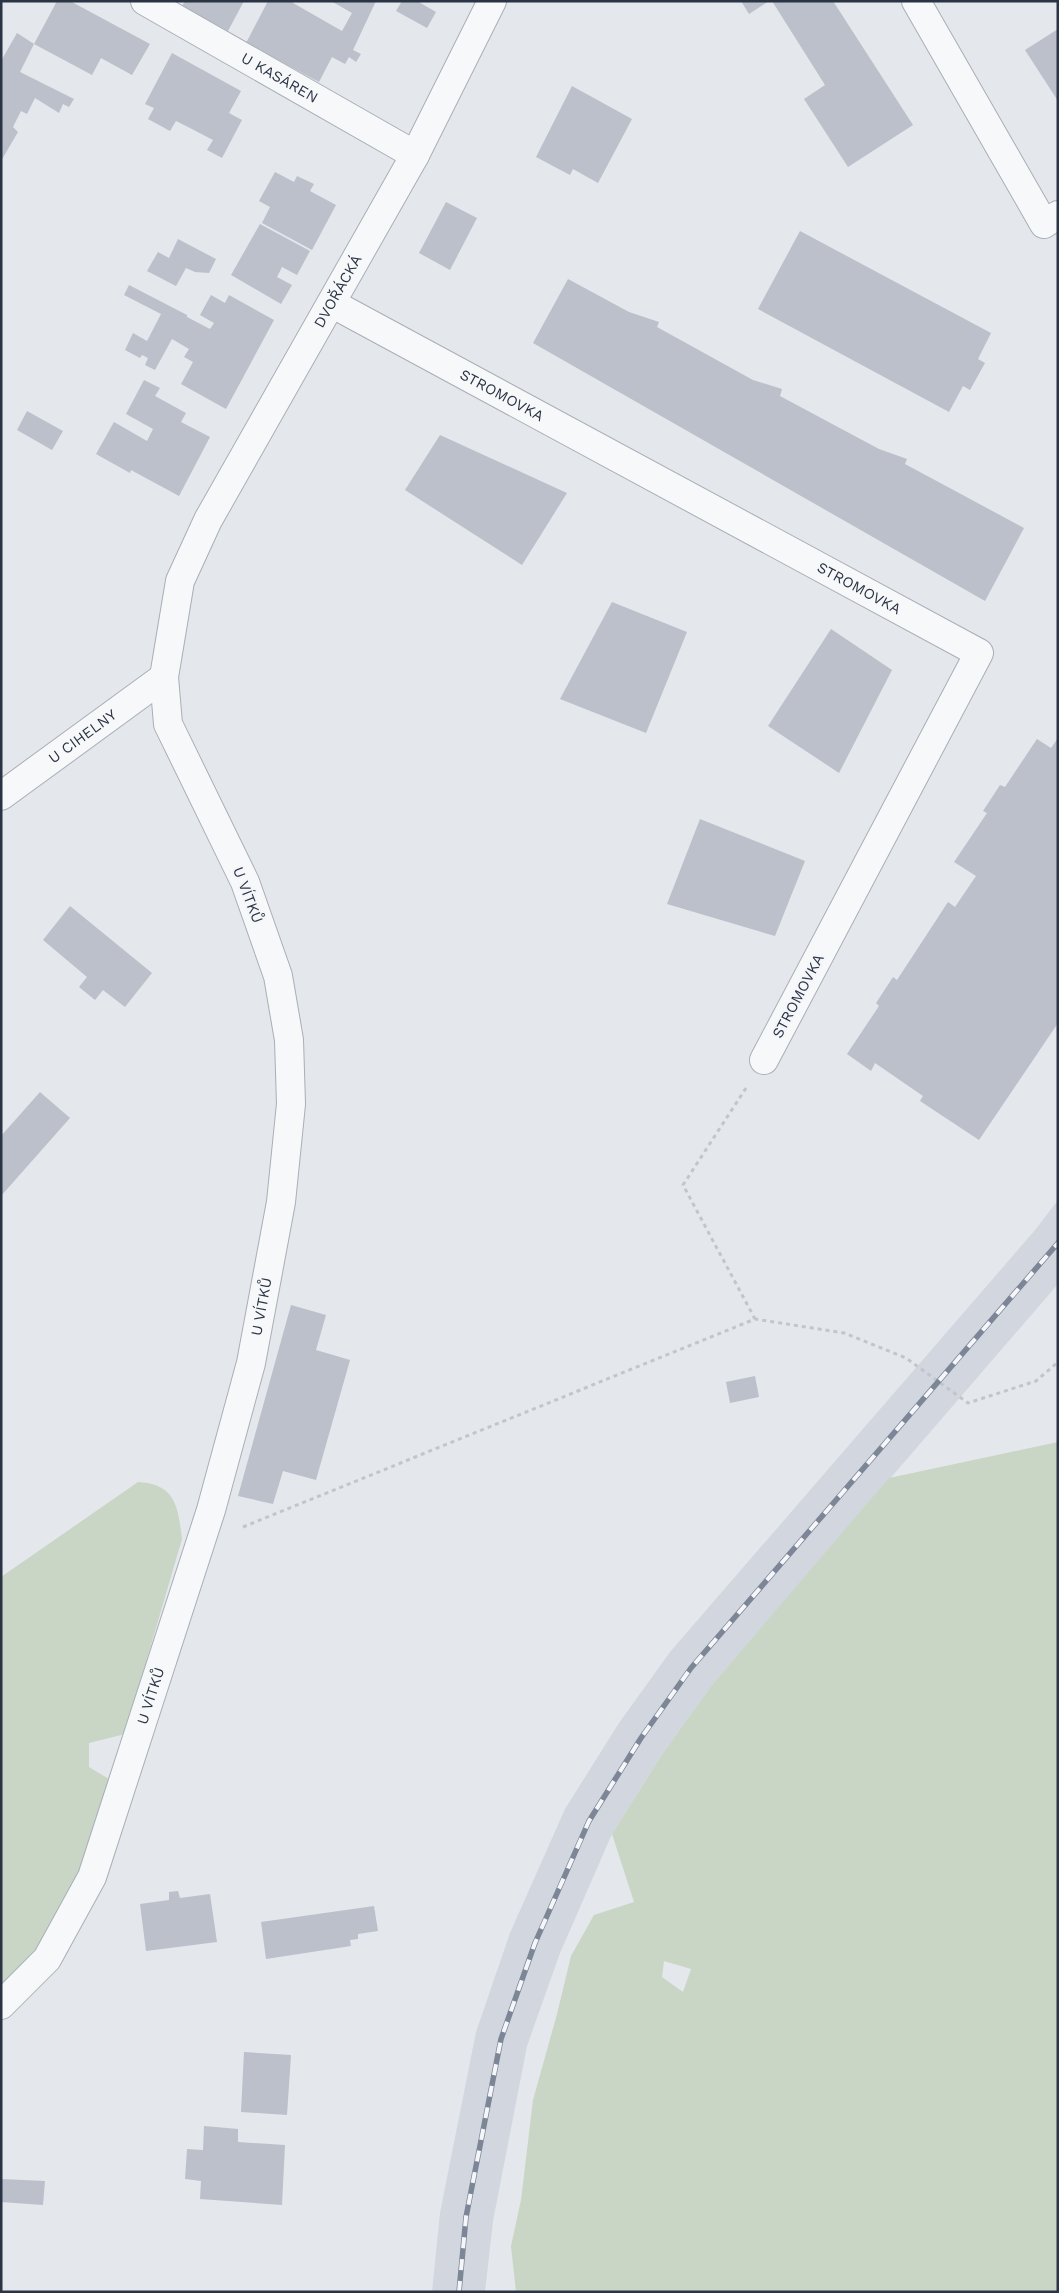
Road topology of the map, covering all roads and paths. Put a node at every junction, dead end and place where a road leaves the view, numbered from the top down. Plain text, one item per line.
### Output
1 (145, 1) edge
2 (492, 1) edge
3 (916, 1) edge
4 (415, 155) junction
5 (1058, 215) edge
6 (333, 304) junction
7 (180, 581) joint
8 (164, 677) junction
9 (1, 796) edge
10 (764, 1060) joint
11 (755, 1319) junction
12 (1058, 1362) edge
13 (199, 1545) junction
14 (1, 2005) edge

1 - 4 street, U KASÁREN
2 - 4 street, DVOŘÁCKÁ
3 - 5 street
4 - 6 street, DVOŘÁCKÁ
6 - 7 street, DVOŘÁCKÁ
6 - 10 street, STROMOVKA
7 - 8 street, U VÍTKŮ
8 - 9 street, U CIHELNY
8 - 13 street, U VÍTKŮ
10 - 11 path
11 - 12 path
11 - 13 path
13 - 14 street, U VÍTKŮ

